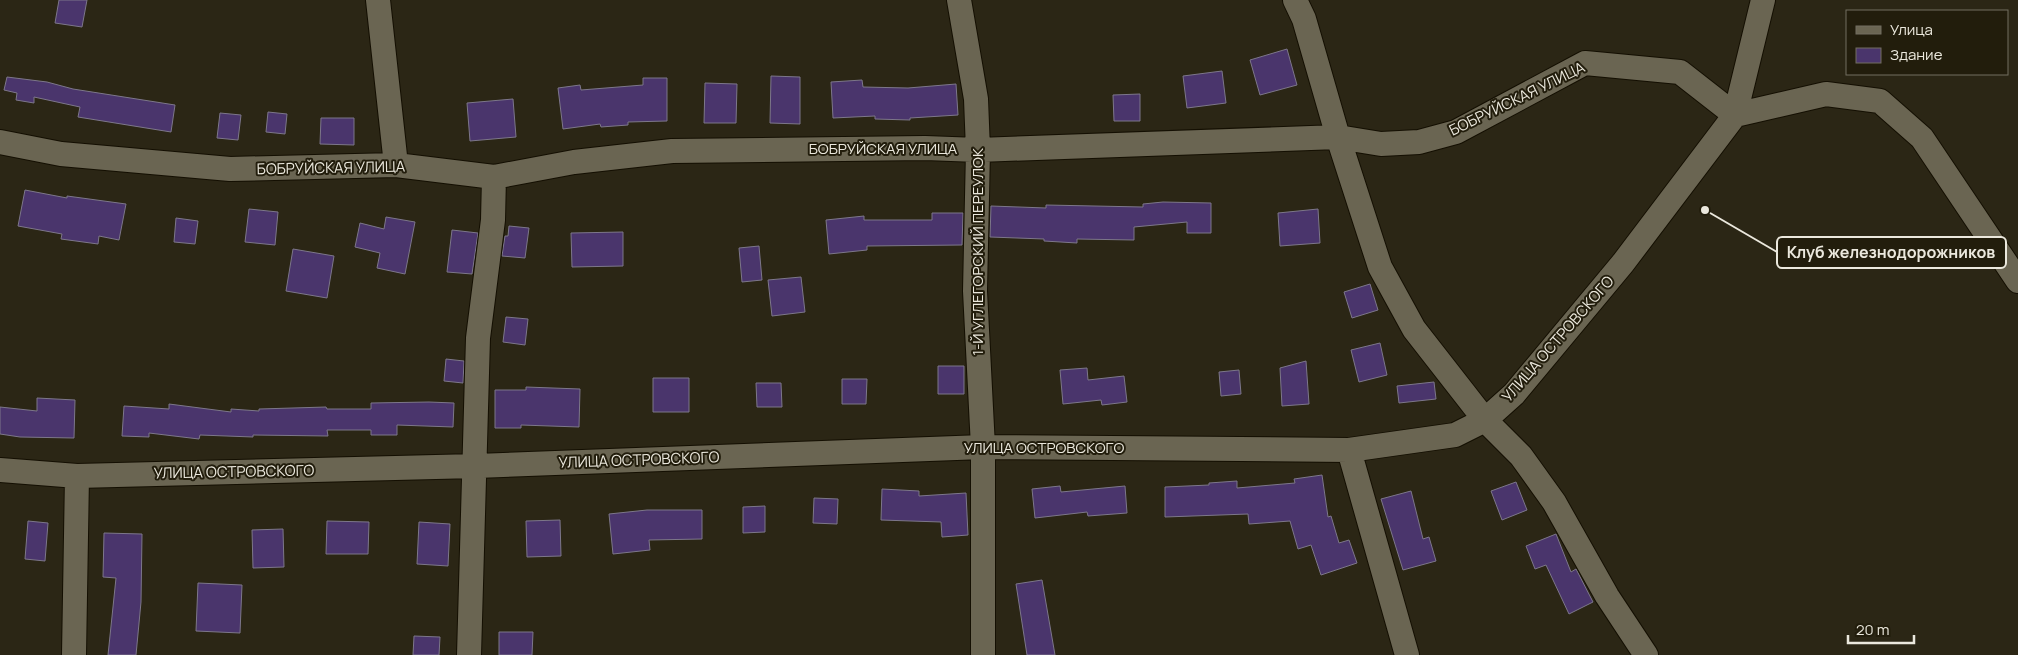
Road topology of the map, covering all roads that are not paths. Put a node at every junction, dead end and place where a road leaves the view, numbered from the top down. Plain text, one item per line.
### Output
1 (378, 0) edge
2 (959, 0) edge
3 (1295, 0) edge
4 (1763, 0) edge
5 (1735, 115) junction
6 (1338, 137) junction
7 (0, 142) edge
8 (978, 150) junction
9 (396, 165) junction
10 (494, 177) junction
11 (2018, 281) edge
12 (1485, 420) junction
13 (983, 447) junction
14 (1349, 450) junction
15 (476, 466) junction
16 (0, 470) edge
17 (77, 476) junction
18 (74, 655) edge
19 (470, 655) edge
20 (982, 655) edge
21 (1407, 655) edge
22 (1646, 655) edge

1 - 9 street
2 - 8 street, 1-Й УГЛЕГОРСКИЙ ПЕРЕУЛОК
3 - 6 street
4 - 5 street
5 - 6 street, БОБРУЙСКАЯ УЛИЦА
5 - 11 street
5 - 12 street, УЛИЦА ОСТРОВСКОГО
6 - 8 street, БОБРУЙСКАЯ УЛИЦА
6 - 12 street
7 - 9 street, БОБРУЙСКАЯ УЛИЦА
8 - 10 street, БОБРУЙСКАЯ УЛИЦА
8 - 13 street, 1-Й УГЛЕГОРСКИЙ ПЕРЕУЛОК
9 - 10 street, БОБРУЙСКАЯ УЛИЦА
10 - 15 street
12 - 14 street, УЛИЦА ОСТРОВСКОГО
12 - 22 street
13 - 14 street, УЛИЦА ОСТРОВСКОГО
13 - 15 street, УЛИЦА ОСТРОВСКОГО
13 - 20 street, 1-Й УГЛЕГОРСКИЙ ПЕРЕУЛОК
14 - 21 street
15 - 17 street, УЛИЦА ОСТРОВСКОГО
15 - 19 street
16 - 17 street, УЛИЦА ОСТРОВСКОГО
17 - 18 street

